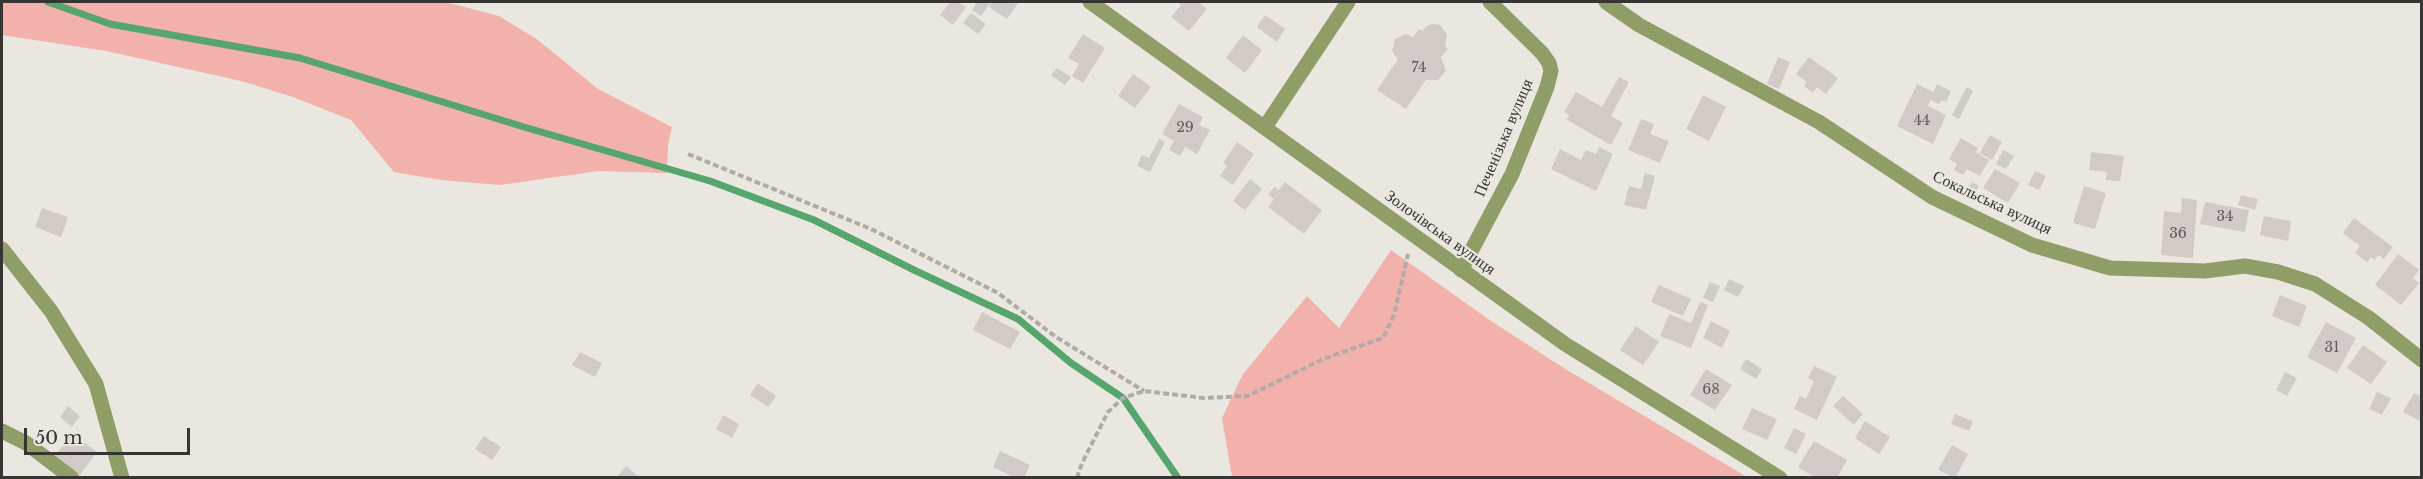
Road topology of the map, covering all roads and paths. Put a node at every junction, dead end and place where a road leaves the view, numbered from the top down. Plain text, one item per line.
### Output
1 (1090, 2) edge
2 (1348, 2) edge
3 (1490, 2) edge
4 (1606, 2) edge
5 (1265, 127) junction
6 (688, 154) dead end
7 (1412, 236) junction
8 (2, 249) edge
9 (1461, 270) junction
10 (2421, 360) edge
11 (1144, 391) junction
12 (2, 432) edge
13 (72, 477) edge
14 (122, 477) edge
15 (1077, 477) edge
16 (1780, 477) edge

1 - 5 street, Золочівська вулиця
2 - 5 street
3 - 9 street, Печенізька вулиця
4 - 10 street, Сокальська вулиця
5 - 7 street, Золочівська вулиця
6 - 11 path
7 - 9 street, Золочівська вулиця
7 - 11 path
8 - 14 street
9 - 16 street, Золочівська вулиця
11 - 15 path
12 - 13 street

